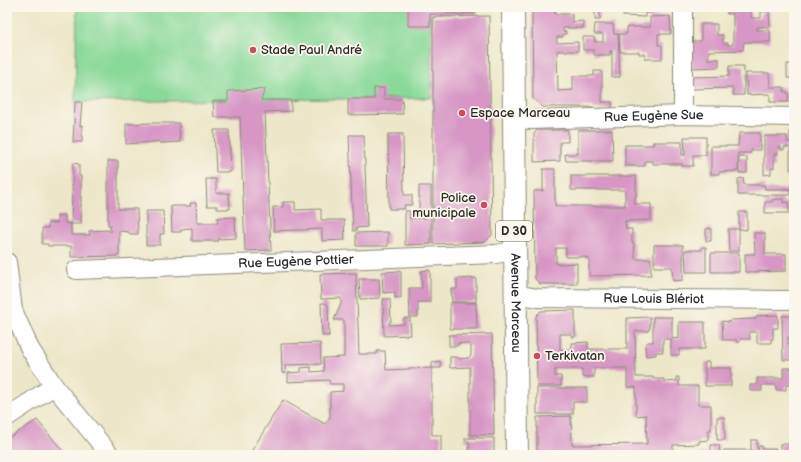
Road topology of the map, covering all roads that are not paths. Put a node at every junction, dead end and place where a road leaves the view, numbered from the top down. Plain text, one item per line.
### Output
1 (512, 7) edge
2 (683, 7) edge
3 (683, 115) junction
4 (794, 117) edge
5 (513, 118) junction
6 (514, 251) junction
7 (7, 262) edge
8 (76, 270) dead end
9 (514, 294) junction
10 (794, 300) edge
11 (54, 386) junction
12 (7, 417) edge
13 (110, 455) edge
14 (517, 455) edge

1 - 5 main road, Avenue Marceau / D 30
2 - 3 street
3 - 4 street, Rue Eugène Sue
3 - 5 street, Rue Eugène Sue
5 - 6 main road, Avenue Marceau / D 30
6 - 8 street, Rue Eugène Pottier
6 - 9 main road, Avenue Marceau / D 30
7 - 11 street
9 - 10 street, Rue Louis Blériot
9 - 14 main road, Avenue Marceau / D 30
11 - 12 street
11 - 13 street

